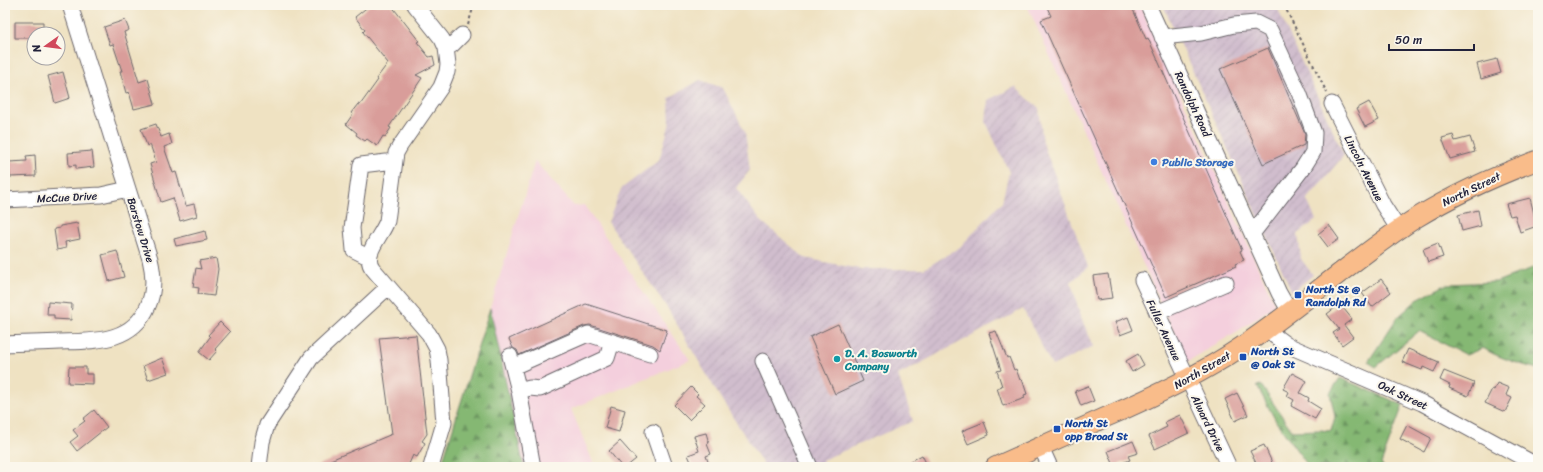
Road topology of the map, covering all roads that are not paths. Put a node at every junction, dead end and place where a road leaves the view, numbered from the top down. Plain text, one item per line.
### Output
1 (70, 5) edge
2 (415, 5) edge
3 (1148, 5) edge
4 (462, 35) road end
5 (1162, 37) junction
6 (446, 48) junction
7 (1332, 104) road end
8 (1538, 160) edge
9 (395, 161) junction
10 (128, 189) junction
11 (5, 200) edge
12 (1399, 230) junction
13 (1252, 234) junction
14 (368, 257) junction
15 (1142, 280) dead end
16 (1226, 283) dead end
17 (388, 287) junction
18 (1290, 312) junction
19 (1156, 313) junction
20 (1268, 328) junction
21 (612, 342) junction
22 (5, 344) edge
23 (650, 354) dead end
24 (763, 361) dead end
25 (1187, 379) junction
26 (519, 391) junction
27 (653, 432) dead end
28 (1040, 446) junction
29 (1538, 466) edge
30 (259, 467) edge
31 (431, 467) edge
32 (533, 467) edge
33 (665, 467) edge
34 (810, 467) edge
35 (995, 467) edge
36 (1050, 467) edge
37 (1230, 467) edge

1 - 10 street, Barstow Drive
2 - 6 street
3 - 5 street, Randolph Road
4 - 6 street
5 - 13 street, Randolph Road
5 - 13 street
6 - 9 street
7 - 12 street, Lincoln Avenue
8 - 12 main road, North Street
9 - 14 street
9 - 14 street
10 - 11 street, McCue Drive
10 - 22 street, Barstow Drive
12 - 18 main road, North Street
13 - 18 street, Randolph Road
14 - 17 street
15 - 19 street, Fuller Avenue
16 - 19 street
17 - 30 street
17 - 31 street
18 - 20 main road, North Street
19 - 25 street, Fuller Avenue
20 - 25 main road, North Street
20 - 29 street, Oak Street
21 - 23 street
21 - 26 street
21 - 26 street
24 - 34 street
25 - 28 main road, North Street
25 - 37 street, Alward Drive
26 - 32 street
27 - 33 street
28 - 35 main road, North Street
28 - 36 street

